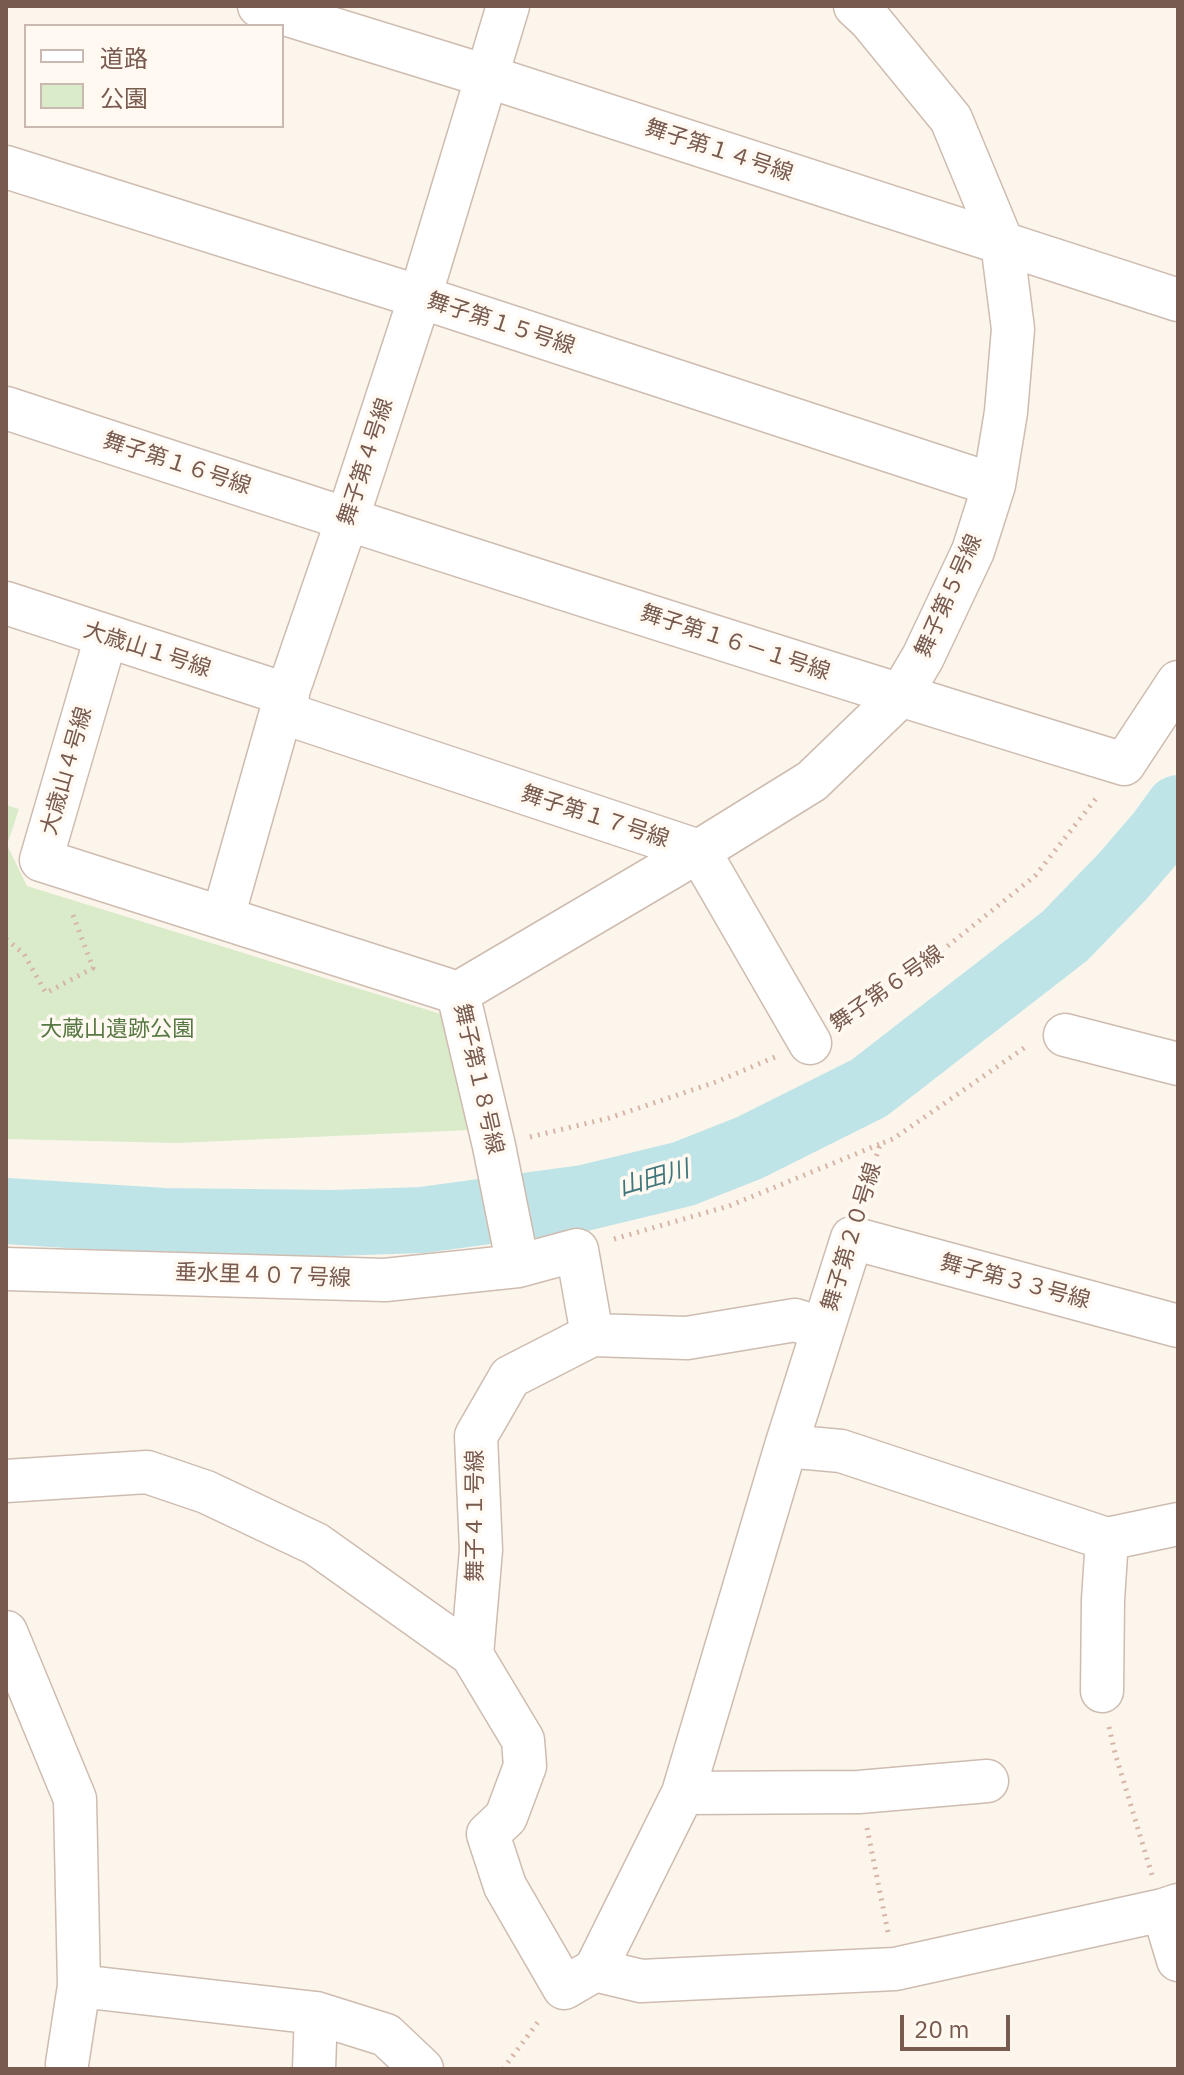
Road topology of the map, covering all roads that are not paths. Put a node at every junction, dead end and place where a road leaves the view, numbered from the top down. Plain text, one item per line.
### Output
1 (259, 6) edge
2 (508, 6) edge
3 (855, 6) edge
4 (486, 76) junction
5 (6, 167) edge
6 (1002, 242) junction
7 (420, 297) junction
8 (1178, 300) edge
9 (6, 408) edge
10 (994, 485) junction
11 (347, 520) junction
12 (6, 603) edge
13 (106, 637) junction
14 (1178, 682) edge
15 (900, 696) junction
16 (284, 704) junction
17 (699, 851) junction
18 (223, 917) junction
19 (458, 993) junction
20 (1065, 1035) road end
21 (810, 1043) road end
22 (1178, 1064) edge
23 (852, 1238) joint
24 (518, 1266) junction
25 (6, 1269) edge
26 (1178, 1326) edge
27 (823, 1329) junction
28 (592, 1335) junction
29 (786, 1446) junction
30 (6, 1481) edge
31 (1178, 1524) edge
32 (1107, 1539) junction
33 (6, 1632) edge
34 (472, 1655) junction
35 (1102, 1691) road end
36 (987, 1781) dead end
37 (683, 1793) junction
38 (1170, 1907) edge
39 (1178, 1960) edge
40 (579, 1979) junction
41 (79, 1986) junction
42 (316, 2013) junction
43 (67, 2064) dead end
44 (314, 2069) edge
45 (422, 2069) edge

1 - 4 street, 舞子第１４号線
2 - 4 street, 舞子第４号線
3 - 6 street, 舞子第５号線
4 - 6 street, 舞子第１４号線
4 - 7 street, 舞子第４号線
5 - 7 street, 舞子第１５号線
6 - 8 street, 舞子第１４号線
6 - 10 street, 舞子第５号線
7 - 10 street, 舞子第１５号線
7 - 11 street, 舞子第４号線
9 - 11 street, 舞子第１６号線
10 - 15 street, 舞子第５号線
11 - 15 street, 舞子第１６－１号線
11 - 16 street, 舞子第４号線
12 - 13 street, 大歳山１号線
13 - 16 street, 大歳山１号線
13 - 18 street, 大歳山４号線
14 - 15 street, 舞子第１６－１号線
15 - 17 street, 舞子第５号線
16 - 17 street, 舞子第１７号線
16 - 18 street, 舞子第４号線
17 - 19 street, 舞子第５号線
17 - 21 street, 舞子第１７号線
18 - 19 street, 舞子第１８号線
19 - 24 street, 舞子第１８号線
20 - 22 street
23 - 26 street, 舞子第３３号線
23 - 27 street, 舞子第２０号線
24 - 25 street, 垂水里４０７号線
24 - 28 street, 垂水里４０７号線
27 - 28 street, 舞子４１号線
27 - 29 street, 舞子第２０号線
28 - 34 street, 舞子４１号線
29 - 32 street
29 - 37 street, 舞子第２０号線
30 - 34 street
31 - 32 street
32 - 35 street
33 - 41 street
34 - 40 street
36 - 37 street
37 - 40 street, 舞子第２０号線
38 - 39 street
38 - 40 street
41 - 42 street
41 - 43 street
42 - 44 street
42 - 45 street

